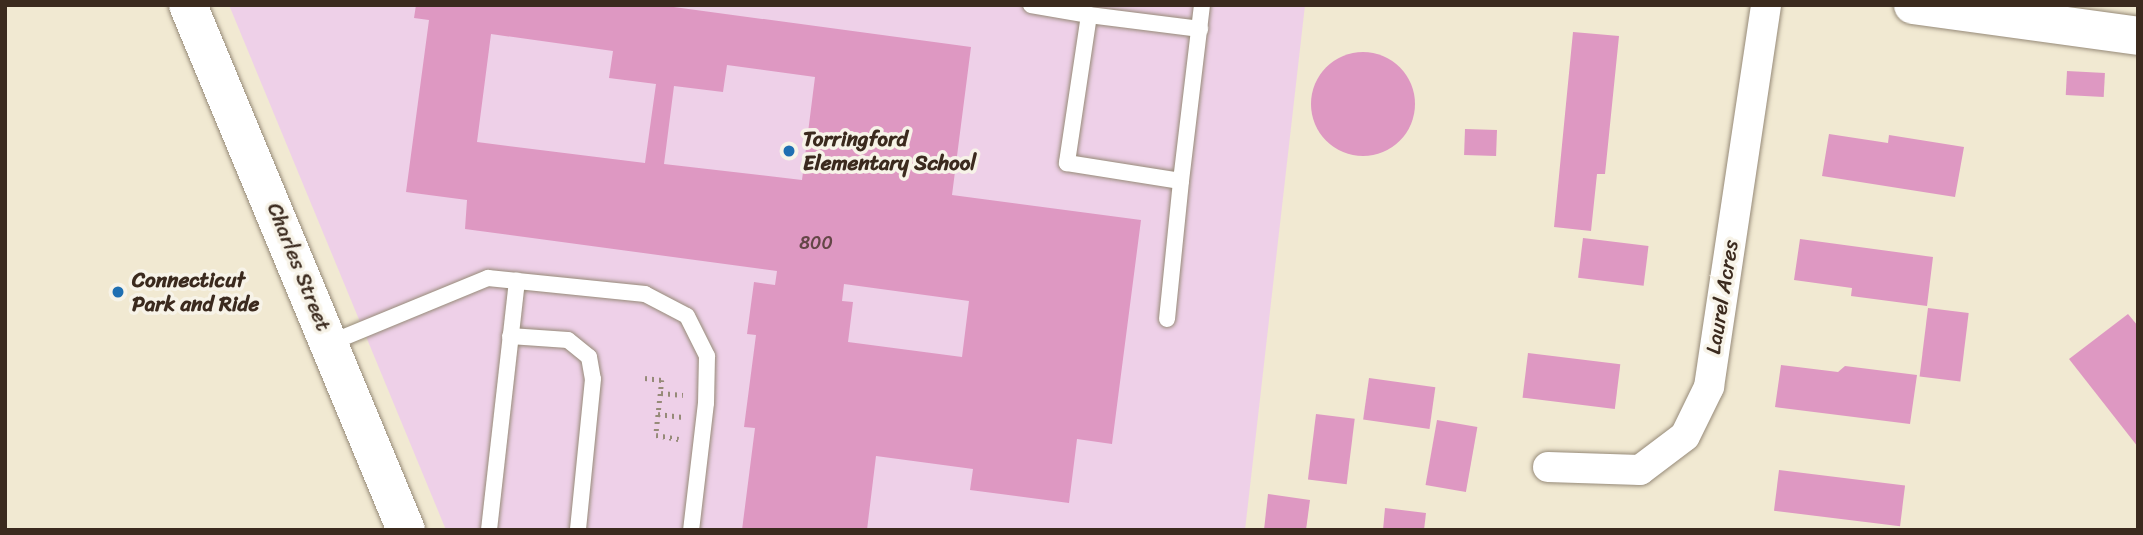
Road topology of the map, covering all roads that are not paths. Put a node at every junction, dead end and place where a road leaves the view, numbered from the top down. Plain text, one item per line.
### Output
1 (188, 5) edge
2 (1031, 5) edge
3 (1202, 5) edge
4 (1766, 5) edge
5 (1913, 5) edge
6 (1953, 8) edge
7 (1090, 15) junction
8 (1199, 29) junction
9 (2138, 36) edge
10 (1181, 181) junction
11 (517, 281) junction
12 (1167, 319) dead end
13 (510, 336) junction
14 (330, 344) junction
15 (1548, 467) dead end
16 (406, 530) edge
17 (489, 530) edge
18 (578, 530) edge
19 (691, 530) edge

1 - 14 street, Charles Street
2 - 7 lane
3 - 8 lane
4 - 15 street, Laurel Acres
5 - 6 street
6 - 9 street
7 - 8 lane
7 - 10 lane
8 - 10 lane
10 - 12 lane
11 - 13 lane
11 - 14 lane
11 - 19 lane
13 - 17 lane
13 - 18 lane
14 - 16 street, Charles Street

